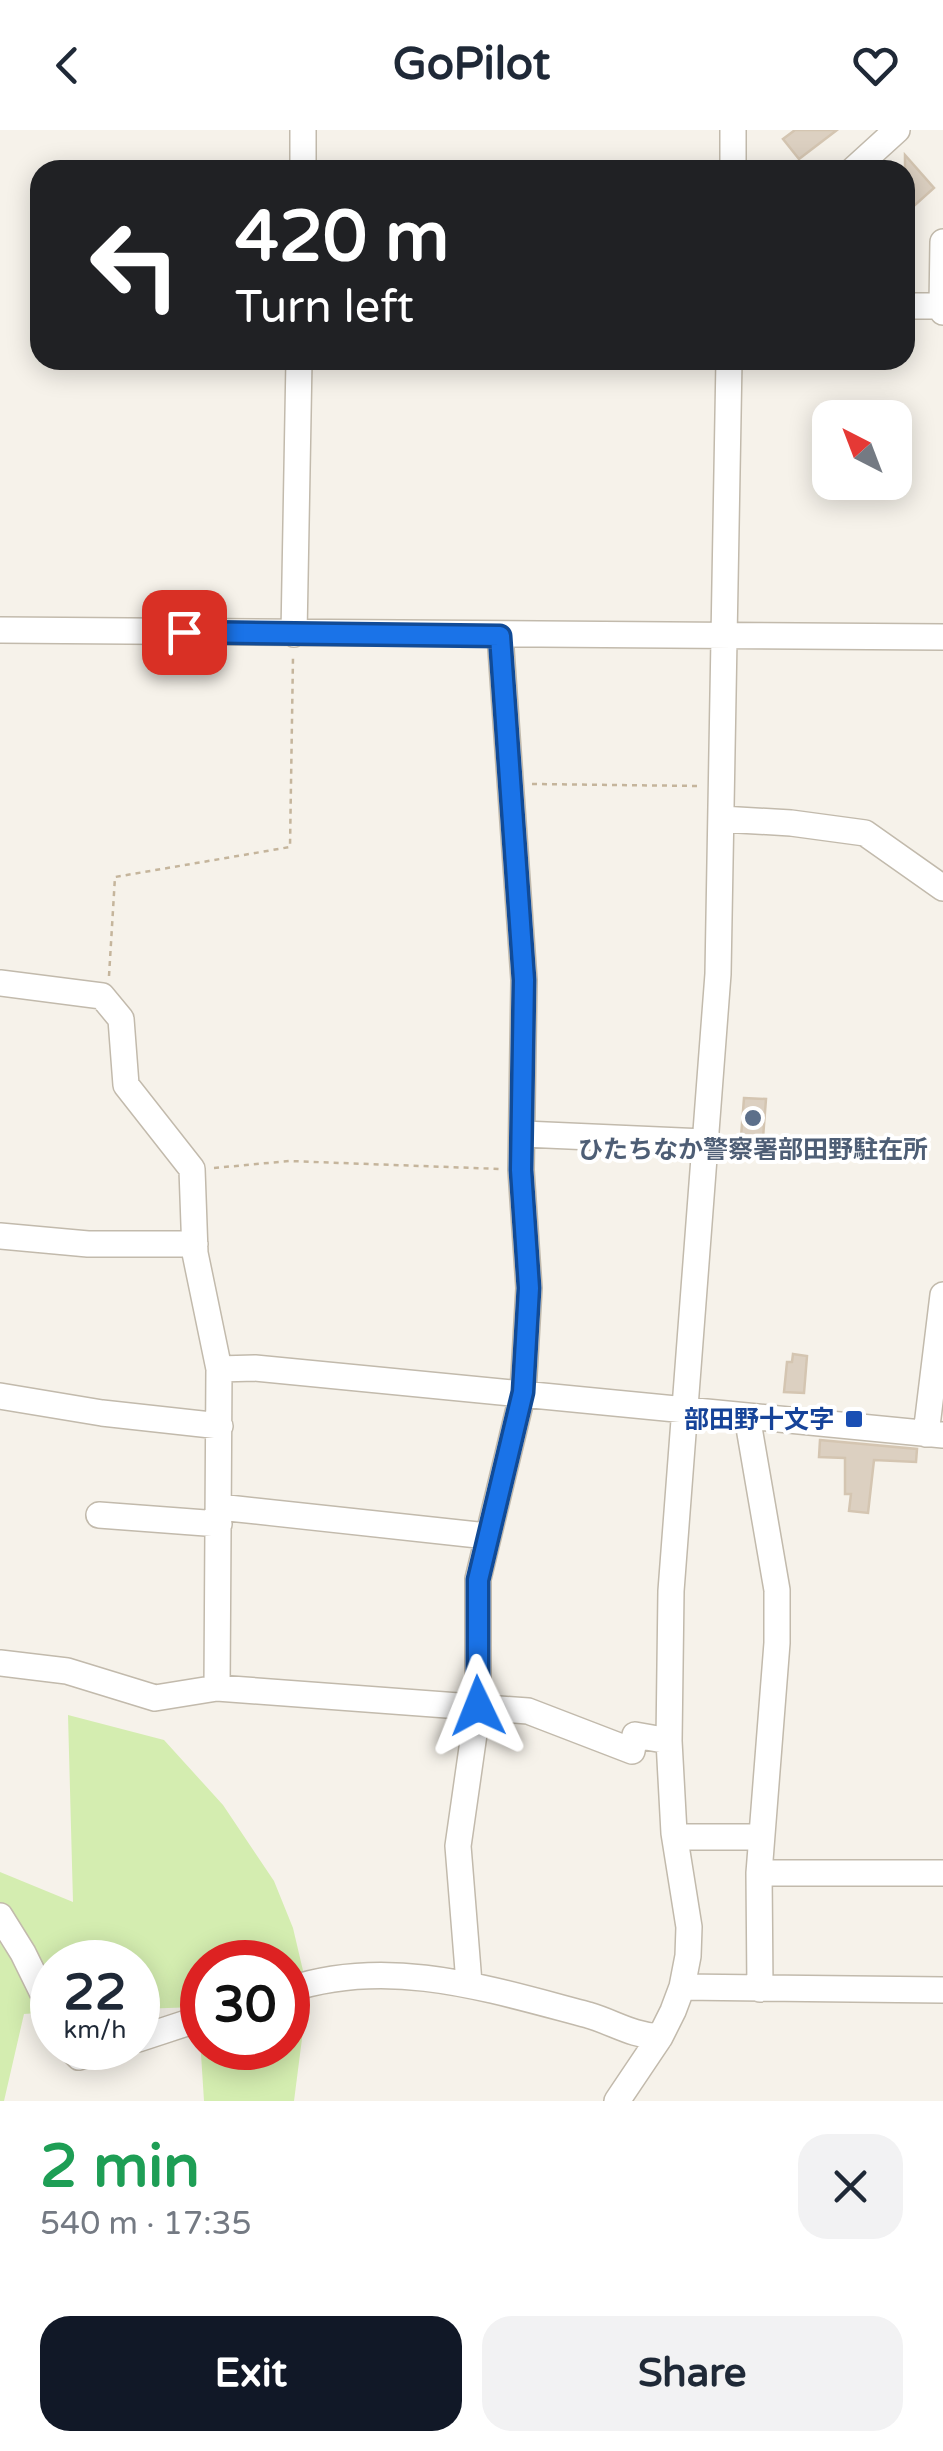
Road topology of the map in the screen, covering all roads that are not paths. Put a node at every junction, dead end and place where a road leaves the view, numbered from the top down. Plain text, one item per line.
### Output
1 (303, 130) edge
2 (734, 130) edge
3 (897, 130) edge
4 (302, 160) edge
5 (733, 160) edge
6 (864, 160) edge
7 (943, 242) edge
8 (915, 307) edge
9 (943, 309) edge
10 (299, 370) edge
11 (729, 370) edge
12 (0, 630) edge
13 (294, 634) junction
14 (724, 634) junction
15 (500, 636) junction
16 (943, 636) edge
17 (721, 819) junction
18 (943, 888) edge
19 (0, 982) edge
20 (524, 1134) junction
21 (704, 1142) junction
22 (0, 1236) edge
23 (195, 1244) junction
24 (943, 1295) edge
25 (219, 1369) junction
26 (523, 1392) junction
27 (0, 1396) edge
28 (684, 1408) junction
29 (747, 1416) junction
30 (220, 1426) junction
31 (935, 1434) edge
32 (99, 1516) dead end
33 (219, 1516) junction
34 (487, 1536) junction
35 (0, 1663) edge
36 (217, 1688) junction
37 (478, 1706) junction
38 (668, 1742) junction
39 (674, 1837) junction
40 (762, 1837) junction
41 (759, 1872) junction
42 (943, 1874) edge
43 (0, 1916) edge
44 (30, 1966) edge
45 (310, 1984) edge
46 (470, 1984) junction
47 (682, 1987) junction
48 (760, 1989) junction
49 (943, 1990) edge
50 (660, 2037) junction
51 (617, 2101) edge

1 - 4 street
2 - 5 street
3 - 6 street
7 - 9 street
8 - 9 street
10 - 13 street
11 - 14 street
12 - 13 street
13 - 15 street
14 - 15 street
14 - 16 street
14 - 17 street
15 - 20 street
17 - 18 street
17 - 21 street
19 - 23 street
20 - 21 street
20 - 26 street
21 - 28 street
22 - 23 street
23 - 25 street
24 - 31 street
25 - 26 street
25 - 30 street
26 - 28 street
26 - 34 street
27 - 30 street
28 - 29 street
28 - 38 street
29 - 31 street
29 - 40 street
30 - 33 street
32 - 33 street
33 - 34 street
33 - 36 street
34 - 37 street
35 - 36 street
36 - 37 street
37 - 38 street
37 - 46 street
38 - 39 street
39 - 40 street
39 - 47 street
40 - 41 street
41 - 42 street
41 - 48 street
43 - 44 street
45 - 46 street
46 - 50 street
47 - 48 street
47 - 50 street
48 - 49 street
50 - 51 street

